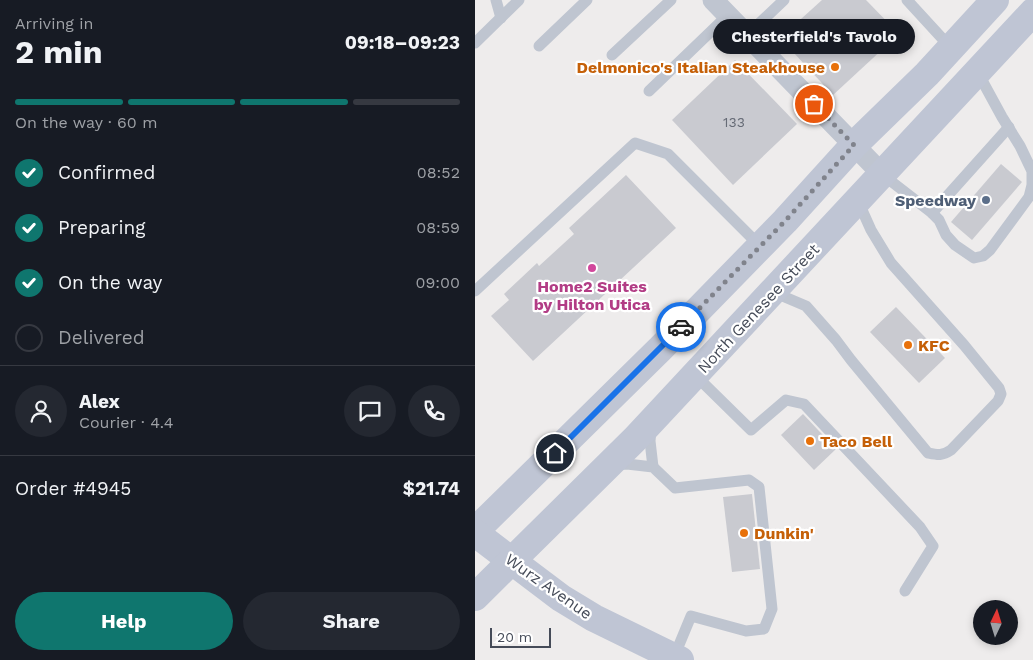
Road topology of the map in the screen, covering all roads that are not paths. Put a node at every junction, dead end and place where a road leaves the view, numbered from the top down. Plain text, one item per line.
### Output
1 (496, 0) edge
2 (519, 0) edge
3 (587, 0) edge
4 (671, 0) edge
5 (784, 0) edge
6 (907, 0) edge
7 (988, 2) edge
8 (720, 8) edge
9 (1033, 12) edge
10 (501, 18) junction
11 (747, 35) junction
12 (475, 43) edge
13 (539, 46) dead end
14 (951, 48) junction
15 (612, 54) dead end
16 (977, 73) junction
17 (649, 91) dead end
18 (1009, 127) junction
19 (854, 145) junction
20 (883, 175) junction
21 (858, 201) junction
22 (932, 213) junction
23 (760, 246) junction
24 (475, 291) edge
25 (773, 292) junction
26 (695, 375) junction
27 (652, 421) junction
28 (608, 466) junction
29 (653, 467) junction
30 (475, 532) edge
31 (512, 561) junction
32 (905, 591) dead end
33 (475, 597) edge
34 (677, 658) edge

1 - 10 lane
2 - 10 lane
3 - 13 lane
4 - 15 lane
5 - 11 lane
6 - 14 lane
7 - 14 main road
8 - 11 street
8 - 17 lane
9 - 16 main road, North Genesee Street
10 - 12 lane
11 - 19 street
14 - 19 main road
16 - 18 lane
16 - 20 main road, North Genesee Street
18 - 22 lane
18 - 22 lane
19 - 20 street
19 - 23 main road
20 - 21 main road, North Genesee Street
20 - 22 lane
21 - 25 main road, North Genesee Street
21 - 25 lane
23 - 24 lane
23 - 30 main road
25 - 26 main road, North Genesee Street
26 - 27 main road, North Genesee Street
26 - 32 lane
27 - 28 main road, North Genesee Street
27 - 29 lane
28 - 29 lane
28 - 31 main road, North Genesee Street
29 - 34 lane
30 - 31 main road, Wurz Avenue
31 - 33 main road, North Genesee Street
31 - 34 main road, Wurz Avenue

